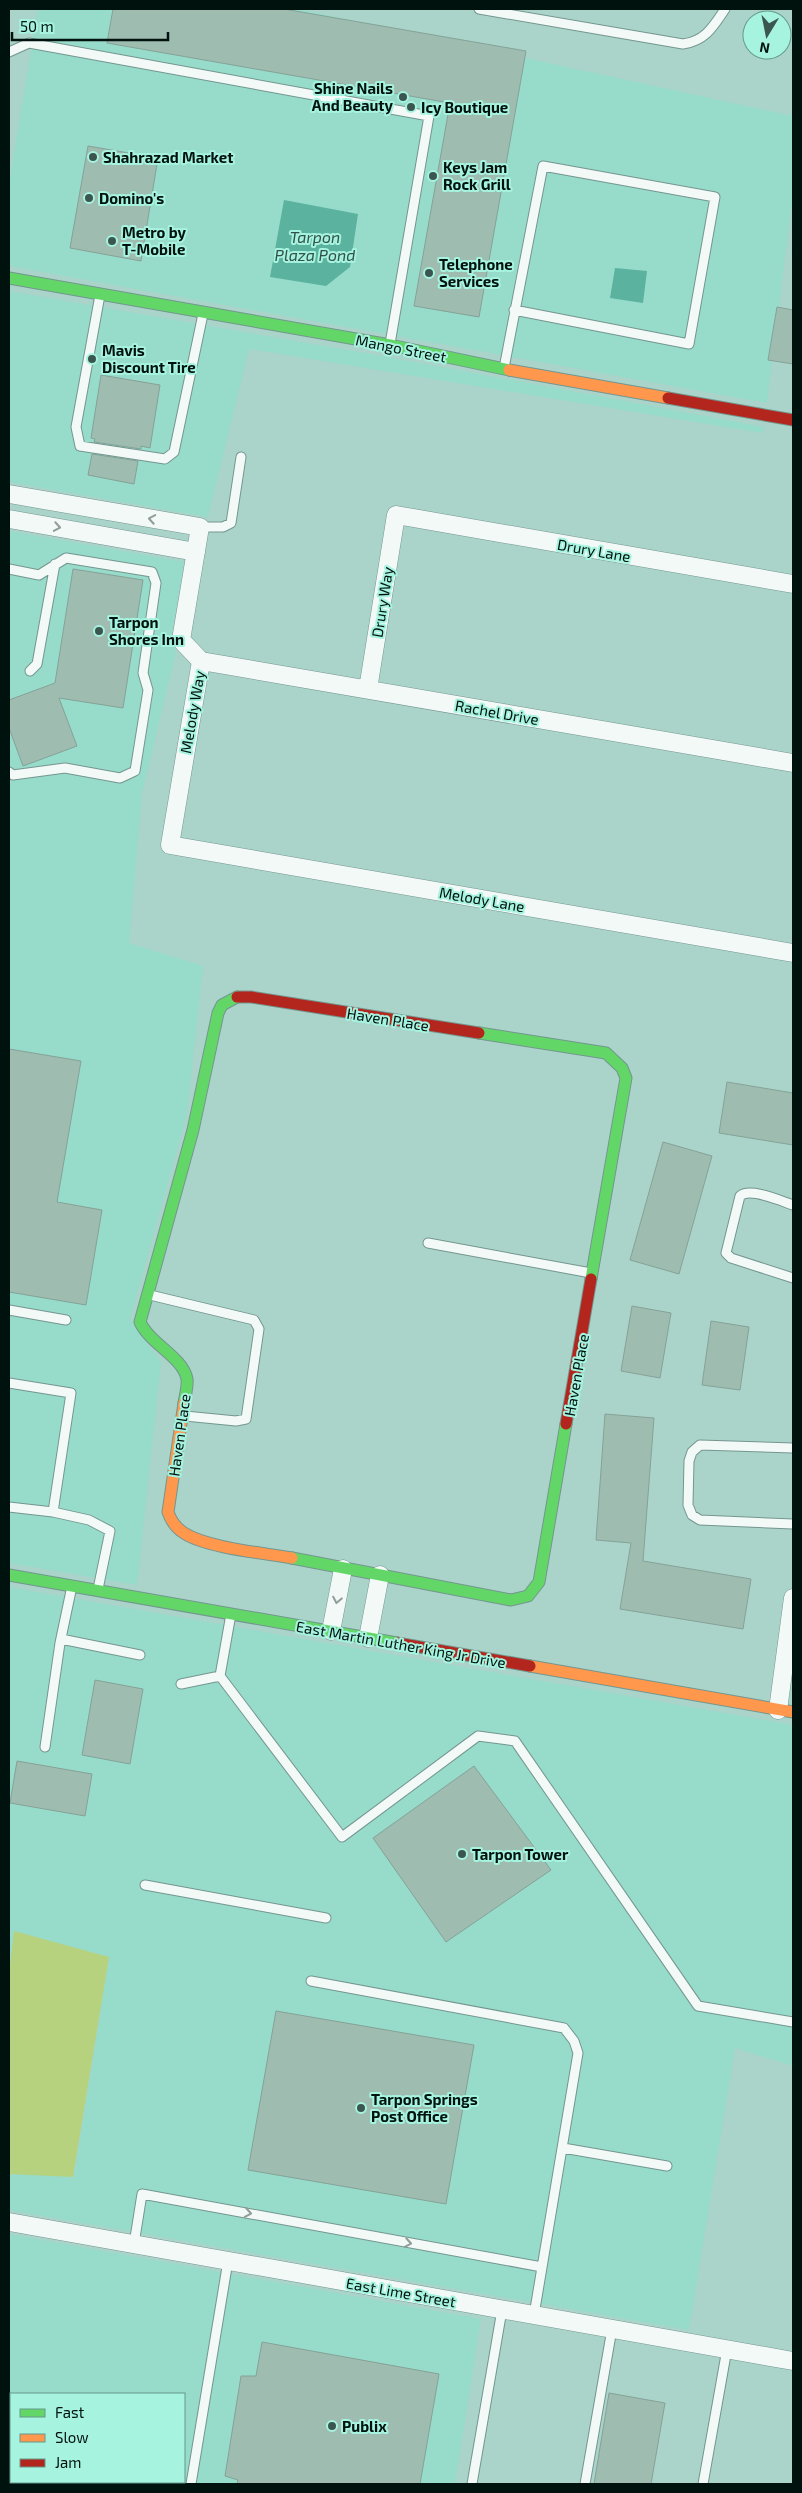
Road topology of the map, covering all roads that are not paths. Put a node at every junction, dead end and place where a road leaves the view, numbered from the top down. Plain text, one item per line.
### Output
1 (479, 9) edge
2 (725, 9) edge
3 (9, 52) edge
4 (9, 278) edge
5 (100, 294) junction
6 (514, 310) junction
7 (204, 312) junction
8 (390, 345) junction
9 (504, 369) junction
10 (793, 420) edge
11 (242, 457) dead end
12 (9, 494) edge
13 (396, 516) joint
14 (9, 519) edge
15 (200, 527) junction
16 (196, 552) junction
17 (55, 564) junction
18 (9, 569) edge
19 (793, 584) edge
20 (201, 661) junction
21 (30, 671) dead end
22 (368, 689) junction
23 (793, 763) edge
24 (9, 772) edge
25 (170, 845) joint
26 (793, 954) edge
27 (793, 1205) edge
28 (428, 1243) dead end
29 (594, 1274) junction
30 (793, 1278) edge
31 (148, 1294) junction
32 (9, 1310) edge
33 (66, 1320) dead end
34 (9, 1383) edge
35 (182, 1416) junction
36 (793, 1448) edge
37 (9, 1506) edge
38 (53, 1512) junction
39 (793, 1524) edge
40 (343, 1569) junction
41 (9, 1575) edge
42 (380, 1575) junction
43 (72, 1586) junction
44 (98, 1591) junction
45 (793, 1598) edge
46 (231, 1614) junction
47 (331, 1631) junction
48 (368, 1638) junction
49 (61, 1639) junction
50 (140, 1655) dead end
51 (220, 1676) junction
52 (181, 1684) dead end
53 (786, 1711) edge
54 (45, 1747) dead end
55 (145, 1885) dead end
56 (326, 1918) dead end
57 (311, 1981) dead end
58 (793, 2022) edge
59 (563, 2148) junction
60 (667, 2166) dead end
61 (9, 2222) edge
62 (134, 2244) junction
63 (228, 2261) junction
64 (542, 2267) junction
65 (502, 2310) junction
66 (534, 2316) junction
67 (612, 2329) junction
68 (726, 2349) junction
69 (793, 2361) edge
70 (191, 2484) edge
71 (472, 2484) edge
72 (584, 2484) edge
73 (703, 2484) edge

1 - 2 lane
3 - 8 lane
4 - 5 street, Mango Street
5 - 7 street, Mango Street
5 - 7 lane
6 - 6 lane
6 - 9 lane
7 - 8 street, Mango Street
8 - 9 street, Mango Street
9 - 10 street, Mango Street
11 - 15 lane
15 -> 12 street
13 - 19 street, Drury Lane
13 - 22 street, Drury Way
14 -> 16 street
15 - 16 street, Melody Way
16 - 20 street, Melody Way
17 - 18 lane
17 - 21 lane
17 - 24 lane
20 - 22 street, Rachel Drive
20 - 25 street, Melody Way
22 - 23 street, Rachel Drive
25 - 26 street, Melody Lane
27 - 30 lane
28 - 29 lane
29 - 31 street, Haven Place
29 - 42 street, Haven Place
31 - 35 street, Haven Place
31 - 35 lane
32 - 33 lane
34 - 38 lane
35 - 40 street, Haven Place
36 - 39 lane
37 - 38 lane
38 - 44 lane
40 - 42 street, Haven Place
40 -> 47 street
41 - 43 street, East Martin Luther King Jr Drive
42 - 48 street
43 - 44 street, East Martin Luther King Jr Drive
43 - 49 lane
44 - 46 street, East Martin Luther King Jr Drive
45 - 53 street
46 - 47 street, East Martin Luther King Jr Drive
46 - 51 lane
47 - 48 street, East Martin Luther King Jr Drive
48 - 53 street, East Martin Luther King Jr Drive
49 - 50 lane
49 - 54 lane
51 - 52 lane
51 - 58 lane
55 - 56 lane
57 - 59 lane
59 - 60 lane
59 - 64 lane
61 - 62 street, East Lime Street
62 - 63 street, East Lime Street
62 -> 64 lane
63 - 65 street, East Lime Street
63 - 70 lane
64 - 66 lane
65 - 66 street, East Lime Street
65 - 71 lane
66 - 67 street, East Lime Street
67 - 68 street, East Lime Street
67 - 72 lane
68 - 69 street, East Lime Street
68 - 73 lane

